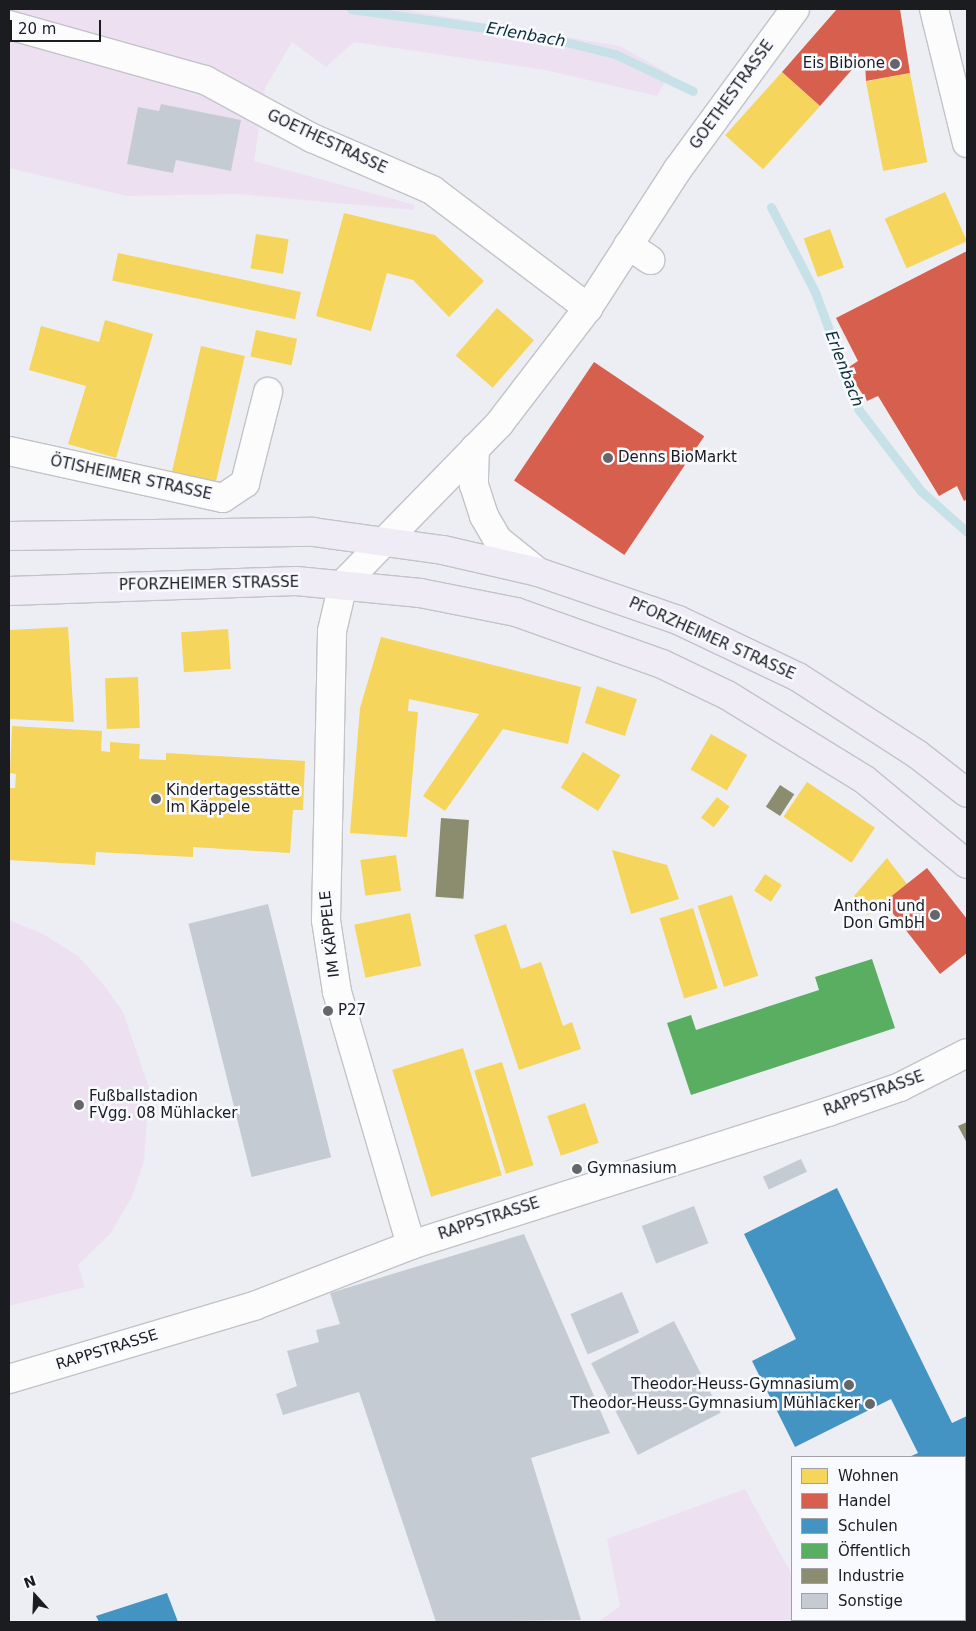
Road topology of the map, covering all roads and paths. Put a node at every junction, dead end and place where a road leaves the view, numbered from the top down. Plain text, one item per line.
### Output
1 (795, 9) edge
2 (934, 9) edge
3 (9, 25) edge
4 (967, 144) edge
5 (628, 245) junction
6 (650, 260) dead end
7 (588, 308) junction
8 (268, 392) dead end
9 (475, 448) junction
10 (9, 451) edge
11 (9, 531) edge
12 (37, 534) junction
13 (9, 536) edge
14 (384, 539) junction
15 (538, 572) junction
16 (343, 584) junction
17 (9, 591) edge
18 (967, 794) edge
19 (967, 864) edge
20 (967, 1053) edge
21 (411, 1245) junction
22 (9, 1379) edge

1 - 5 street, GOETHESTRASSE
2 - 4 street
3 - 7 street, GOETHESTRASSE
5 - 6 street
5 - 7 street, GOETHESTRASSE
7 - 9 street, GOETHESTRASSE
8 - 10 street, ÖTISHEIMER STRASSE
9 - 14 street, GOETHESTRASSE
9 - 15 street
11 - 12 main road
12 - 13 main road, PFORZHEIMER STRASSE
12 - 14 main road, PFORZHEIMER STRASSE
14 - 15 main road, PFORZHEIMER STRASSE
14 - 16 street, GOETHESTRASSE
15 - 18 main road, PFORZHEIMER STRASSE
16 - 17 main road, PFORZHEIMER STRASSE
16 - 19 main road, PFORZHEIMER STRASSE
16 - 21 street, IM KÄPPELE
20 - 21 street, RAPPSTRASSE
21 - 22 street, RAPPSTRASSE

